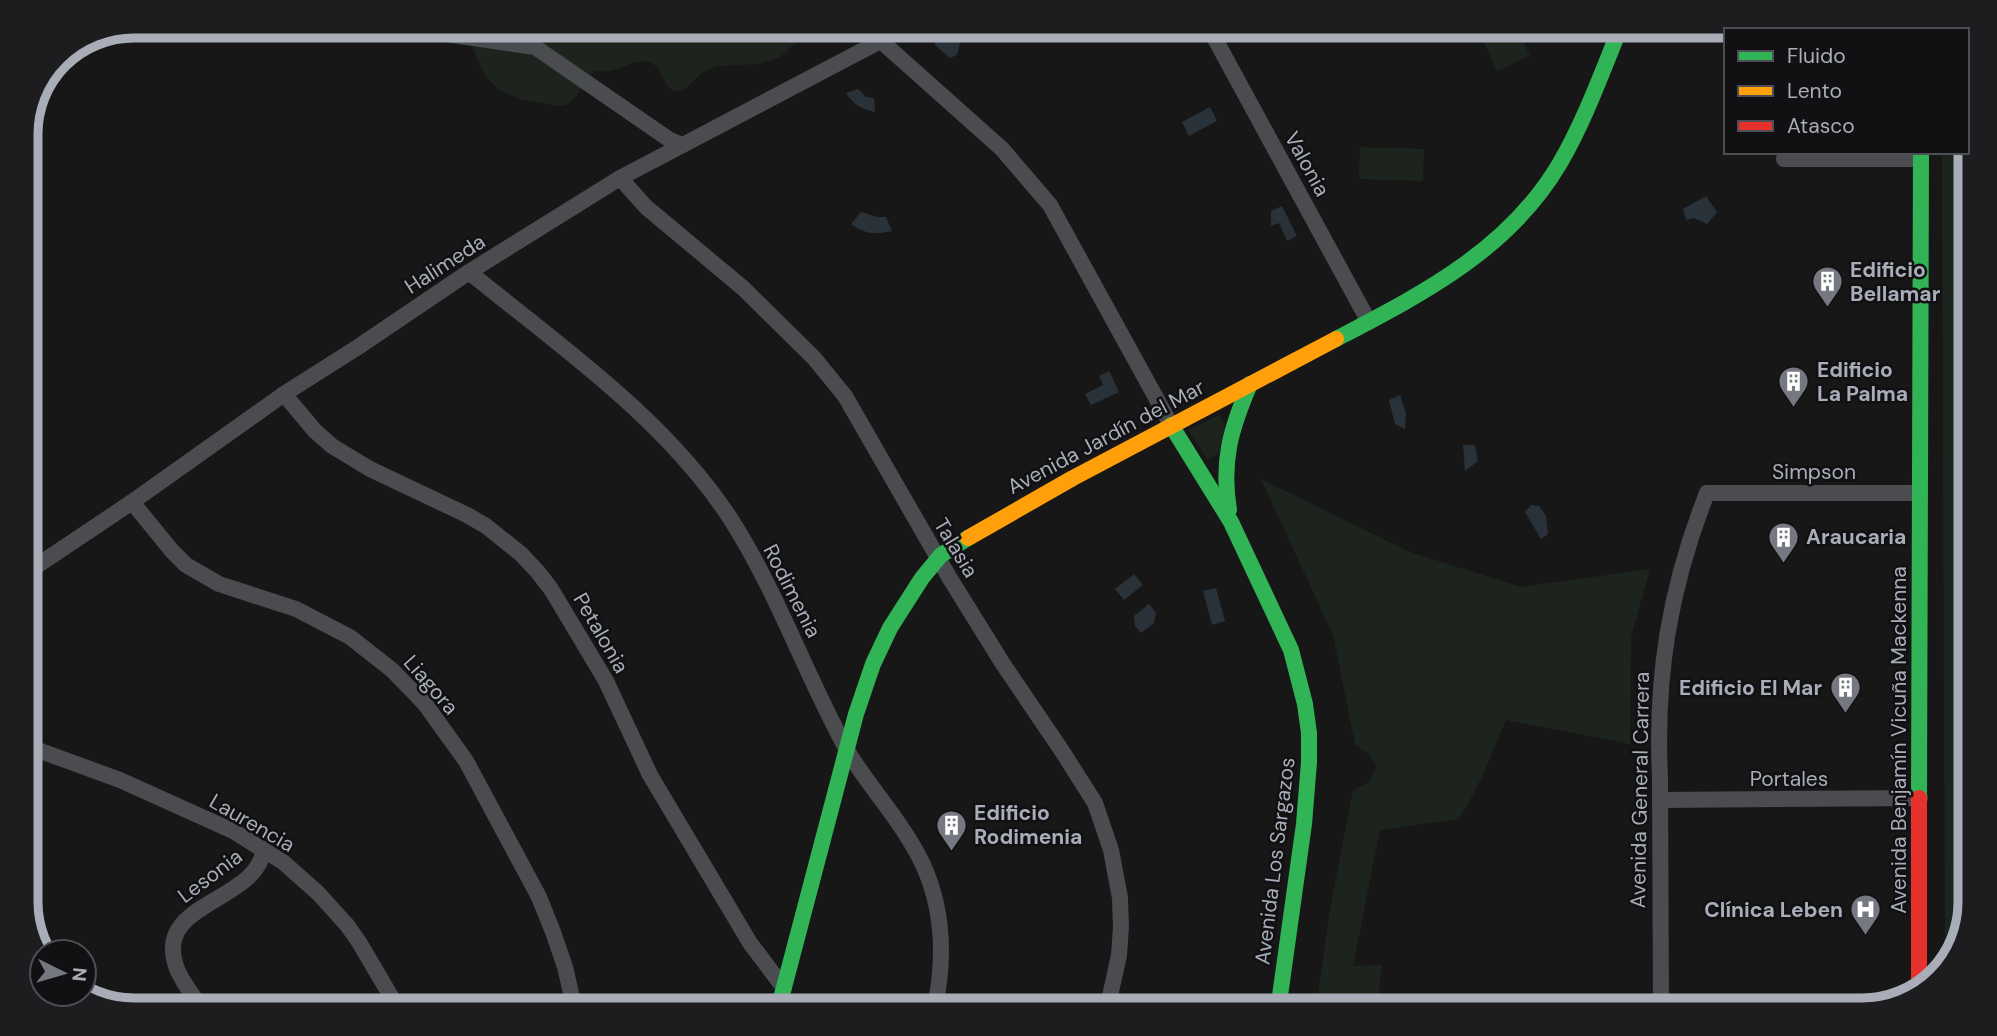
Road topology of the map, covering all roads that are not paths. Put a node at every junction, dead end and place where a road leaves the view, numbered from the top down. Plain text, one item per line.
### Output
1 (480, 39) edge
2 (885, 39) edge
3 (1215, 39) edge
4 (1615, 39) edge
5 (881, 41) junction
6 (682, 145) junction
7 (1921, 156) edge
8 (1784, 159) dead end
9 (621, 178) junction
10 (469, 272) junction
11 (1369, 322) junction
12 (1250, 384) junction
13 (284, 394) junction
14 (1171, 425) junction
15 (1707, 493) joint
16 (1920, 493) junction
17 (132, 502) junction
18 (1231, 522) junction
19 (937, 558) junction
20 (39, 564) edge
21 (39, 751) edge
22 (848, 751) junction
23 (1920, 798) junction
24 (1660, 800) junction
25 (264, 849) junction
26 (1919, 979) edge
27 (783, 988) junction
28 (194, 998) edge
29 (392, 998) edge
30 (572, 998) edge
31 (781, 998) edge
32 (937, 998) edge
33 (1110, 998) edge
34 (1280, 998) edge
35 (1661, 998) edge

1 - 6 street
2 - 5 street, Halimeda
3 - 11 street, Valonia
4 - 11 street, Avenida Jardín del Mar
5 - 6 street, Halimeda
5 - 14 street, Avenida Los Sargazos
6 - 9 street, Halimeda
7 - 8 street
7 - 16 street, Avenida Benjamín Vicuña Mackenna
9 - 10 street, Halimeda
9 - 19 street, Talasia
10 - 13 street, Halimeda
10 - 22 street, Rodimenia
11 - 12 street, Avenida Jardín del Mar
12 - 14 street, Avenida Jardín del Mar
12 - 18 street, Avenida Los Sargazos
13 - 17 street, Halimeda
13 - 27 street, Petalonia
14 - 18 street, Avenida Los Sargazos
14 - 19 street, Avenida Jardín del Mar
15 - 16 street, Simpson
15 - 24 street, Avenida General Carrera
16 - 23 street, Avenida Benjamín Vicuña Mackenna
17 - 20 street, Halimeda
17 - 30 street, Liagora
18 - 34 street, Avenida Los Sargazos
19 - 22 street, Avenida Jardín del Mar
19 - 33 street, Talasia
21 - 25 street, Laurencia
22 - 27 street, Avenida Jardín del Mar
22 - 32 street, Rodimenia
23 - 24 street, Portales
23 - 26 street, Avenida Benjamín Vicuña Mackenna
24 - 35 street, Avenida General Carrera
25 - 28 street, Lesonia
25 - 29 street, Laurencia
27 - 31 street, Avenida Jardín del Mar

